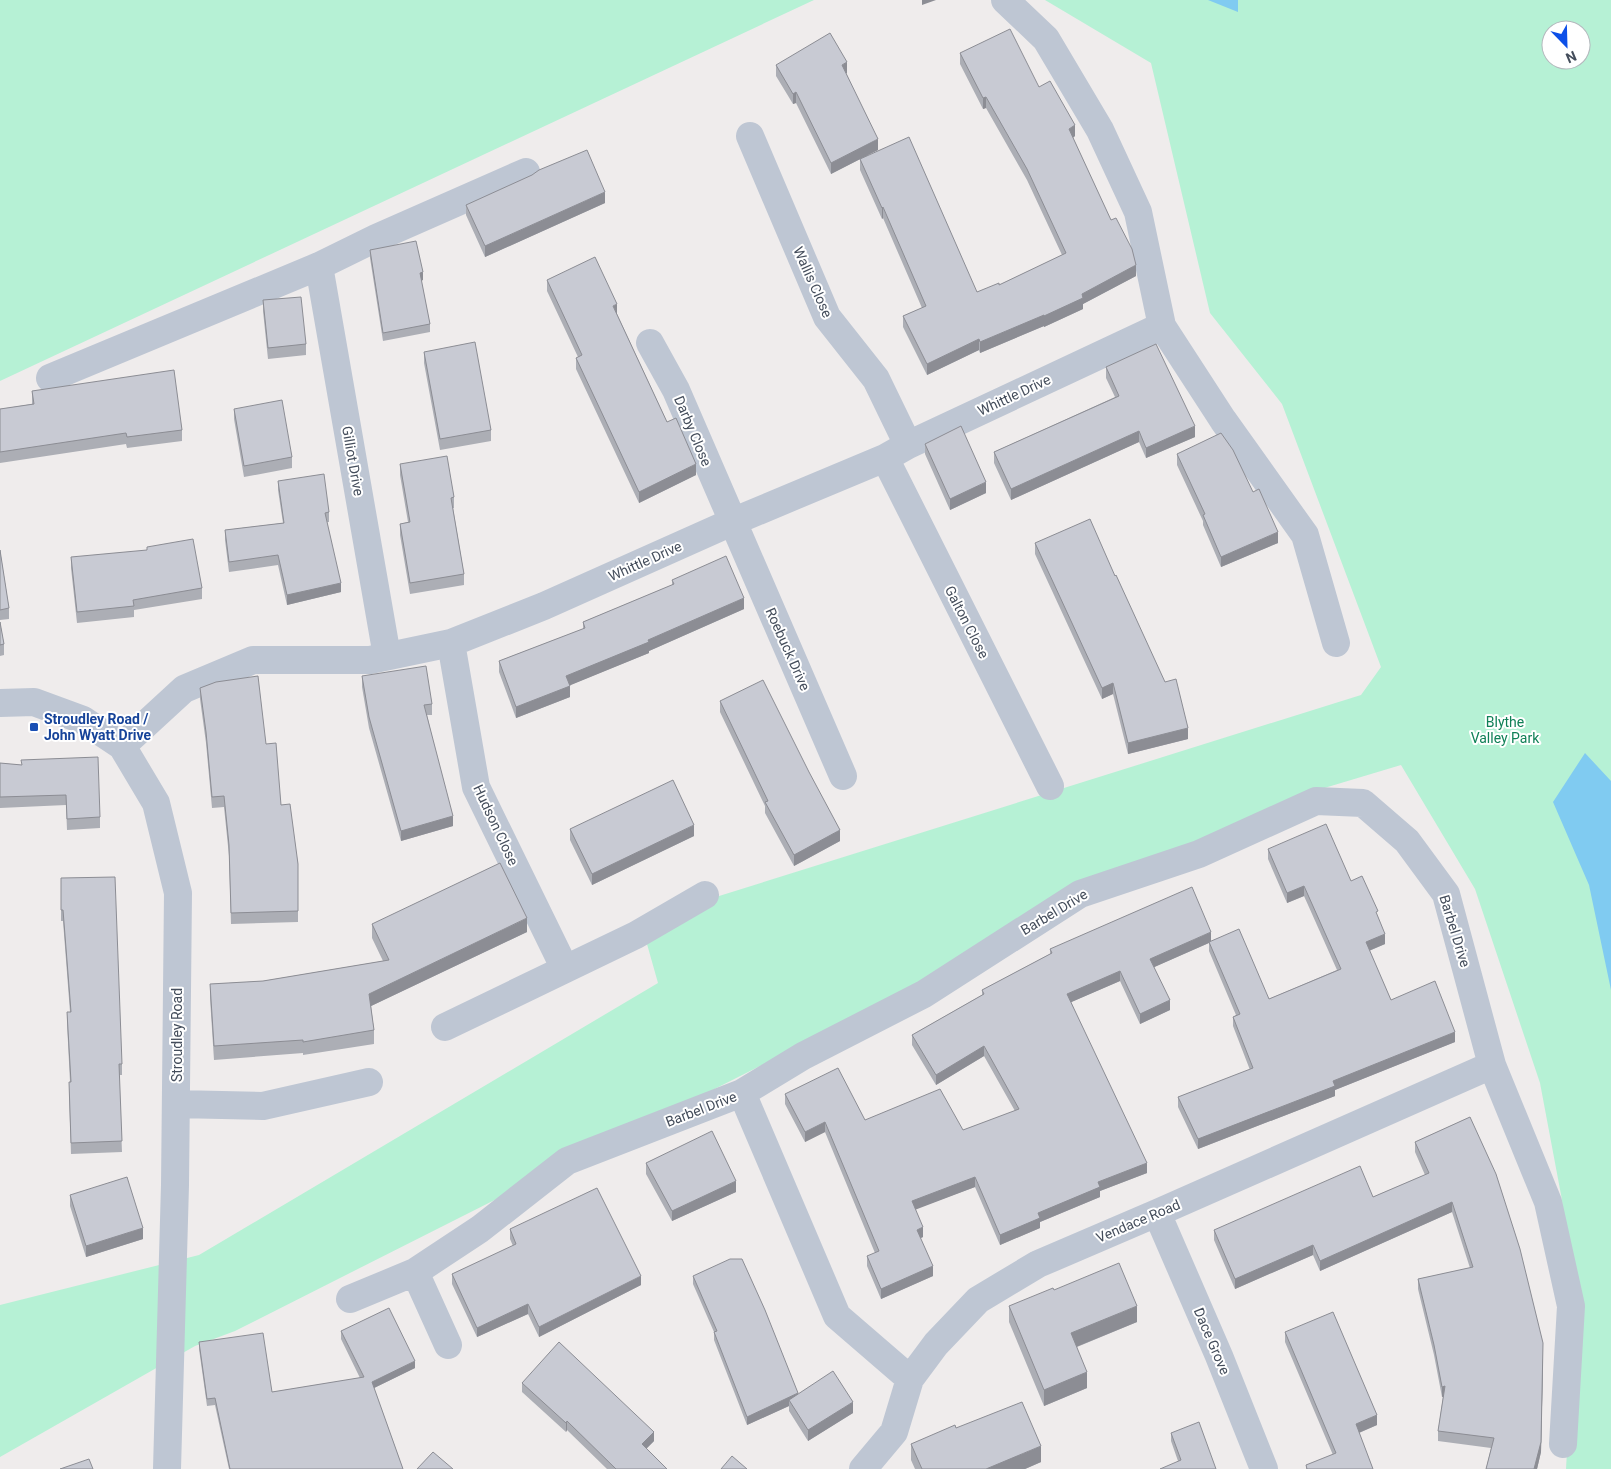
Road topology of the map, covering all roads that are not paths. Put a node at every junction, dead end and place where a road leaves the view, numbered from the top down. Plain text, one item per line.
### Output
1 (1005, 0) edge
2 (750, 136) dead end
3 (526, 172) dead end
4 (319, 266) junction
5 (1162, 326) junction
6 (650, 343) dead end
7 (50, 378) dead end
8 (908, 445) junction
9 (885, 458) junction
10 (732, 522) junction
11 (451, 643) junction
12 (1336, 643) dead end
13 (387, 656) junction
14 (0, 703) edge
15 (122, 746) junction
16 (843, 776) dead end
17 (1050, 786) dead end
18 (705, 895) dead end
19 (565, 969) junction
20 (445, 1027) dead end
21 (1492, 1065) junction
22 (369, 1082) dead end
23 (742, 1094) junction
24 (176, 1104) junction
25 (1157, 1213) junction
26 (415, 1272) junction
27 (350, 1299) dead end
28 (448, 1345) dead end
29 (910, 1379) junction
30 (1563, 1444) dead end
31 (168, 1469) edge
32 (863, 1469) edge
33 (1264, 1469) edge

1 - 5 street
2 - 8 street, Wallis Close
3 - 4 street
4 - 7 street
4 - 13 street, Gilliot Drive
5 - 8 street, Whittle Drive
5 - 12 street
6 - 10 street, Darby Close
8 - 9 street, Whittle Drive
9 - 10 street, Whittle Drive
9 - 17 street, Galton Close
10 - 11 street, Whittle Drive
10 - 16 street, Roebuck Drive
11 - 13 street, Whittle Drive
11 - 19 street, Hudson Close
13 - 15 street, Whittle Drive
14 - 15 street, Stroudley Road
15 - 24 street, Stroudley Road
18 - 19 street
19 - 20 street
21 - 23 street, Barbel Drive
21 - 25 street, Vendace Road
21 - 30 street, Barbel Drive
22 - 24 street
23 - 26 street, Barbel Drive
23 - 29 street
24 - 31 street, Stroudley Road
25 - 29 street, Vendace Road
25 - 33 street, Dace Grove
26 - 27 street, Barbel Drive
26 - 28 street
29 - 32 street, Vendace Road

